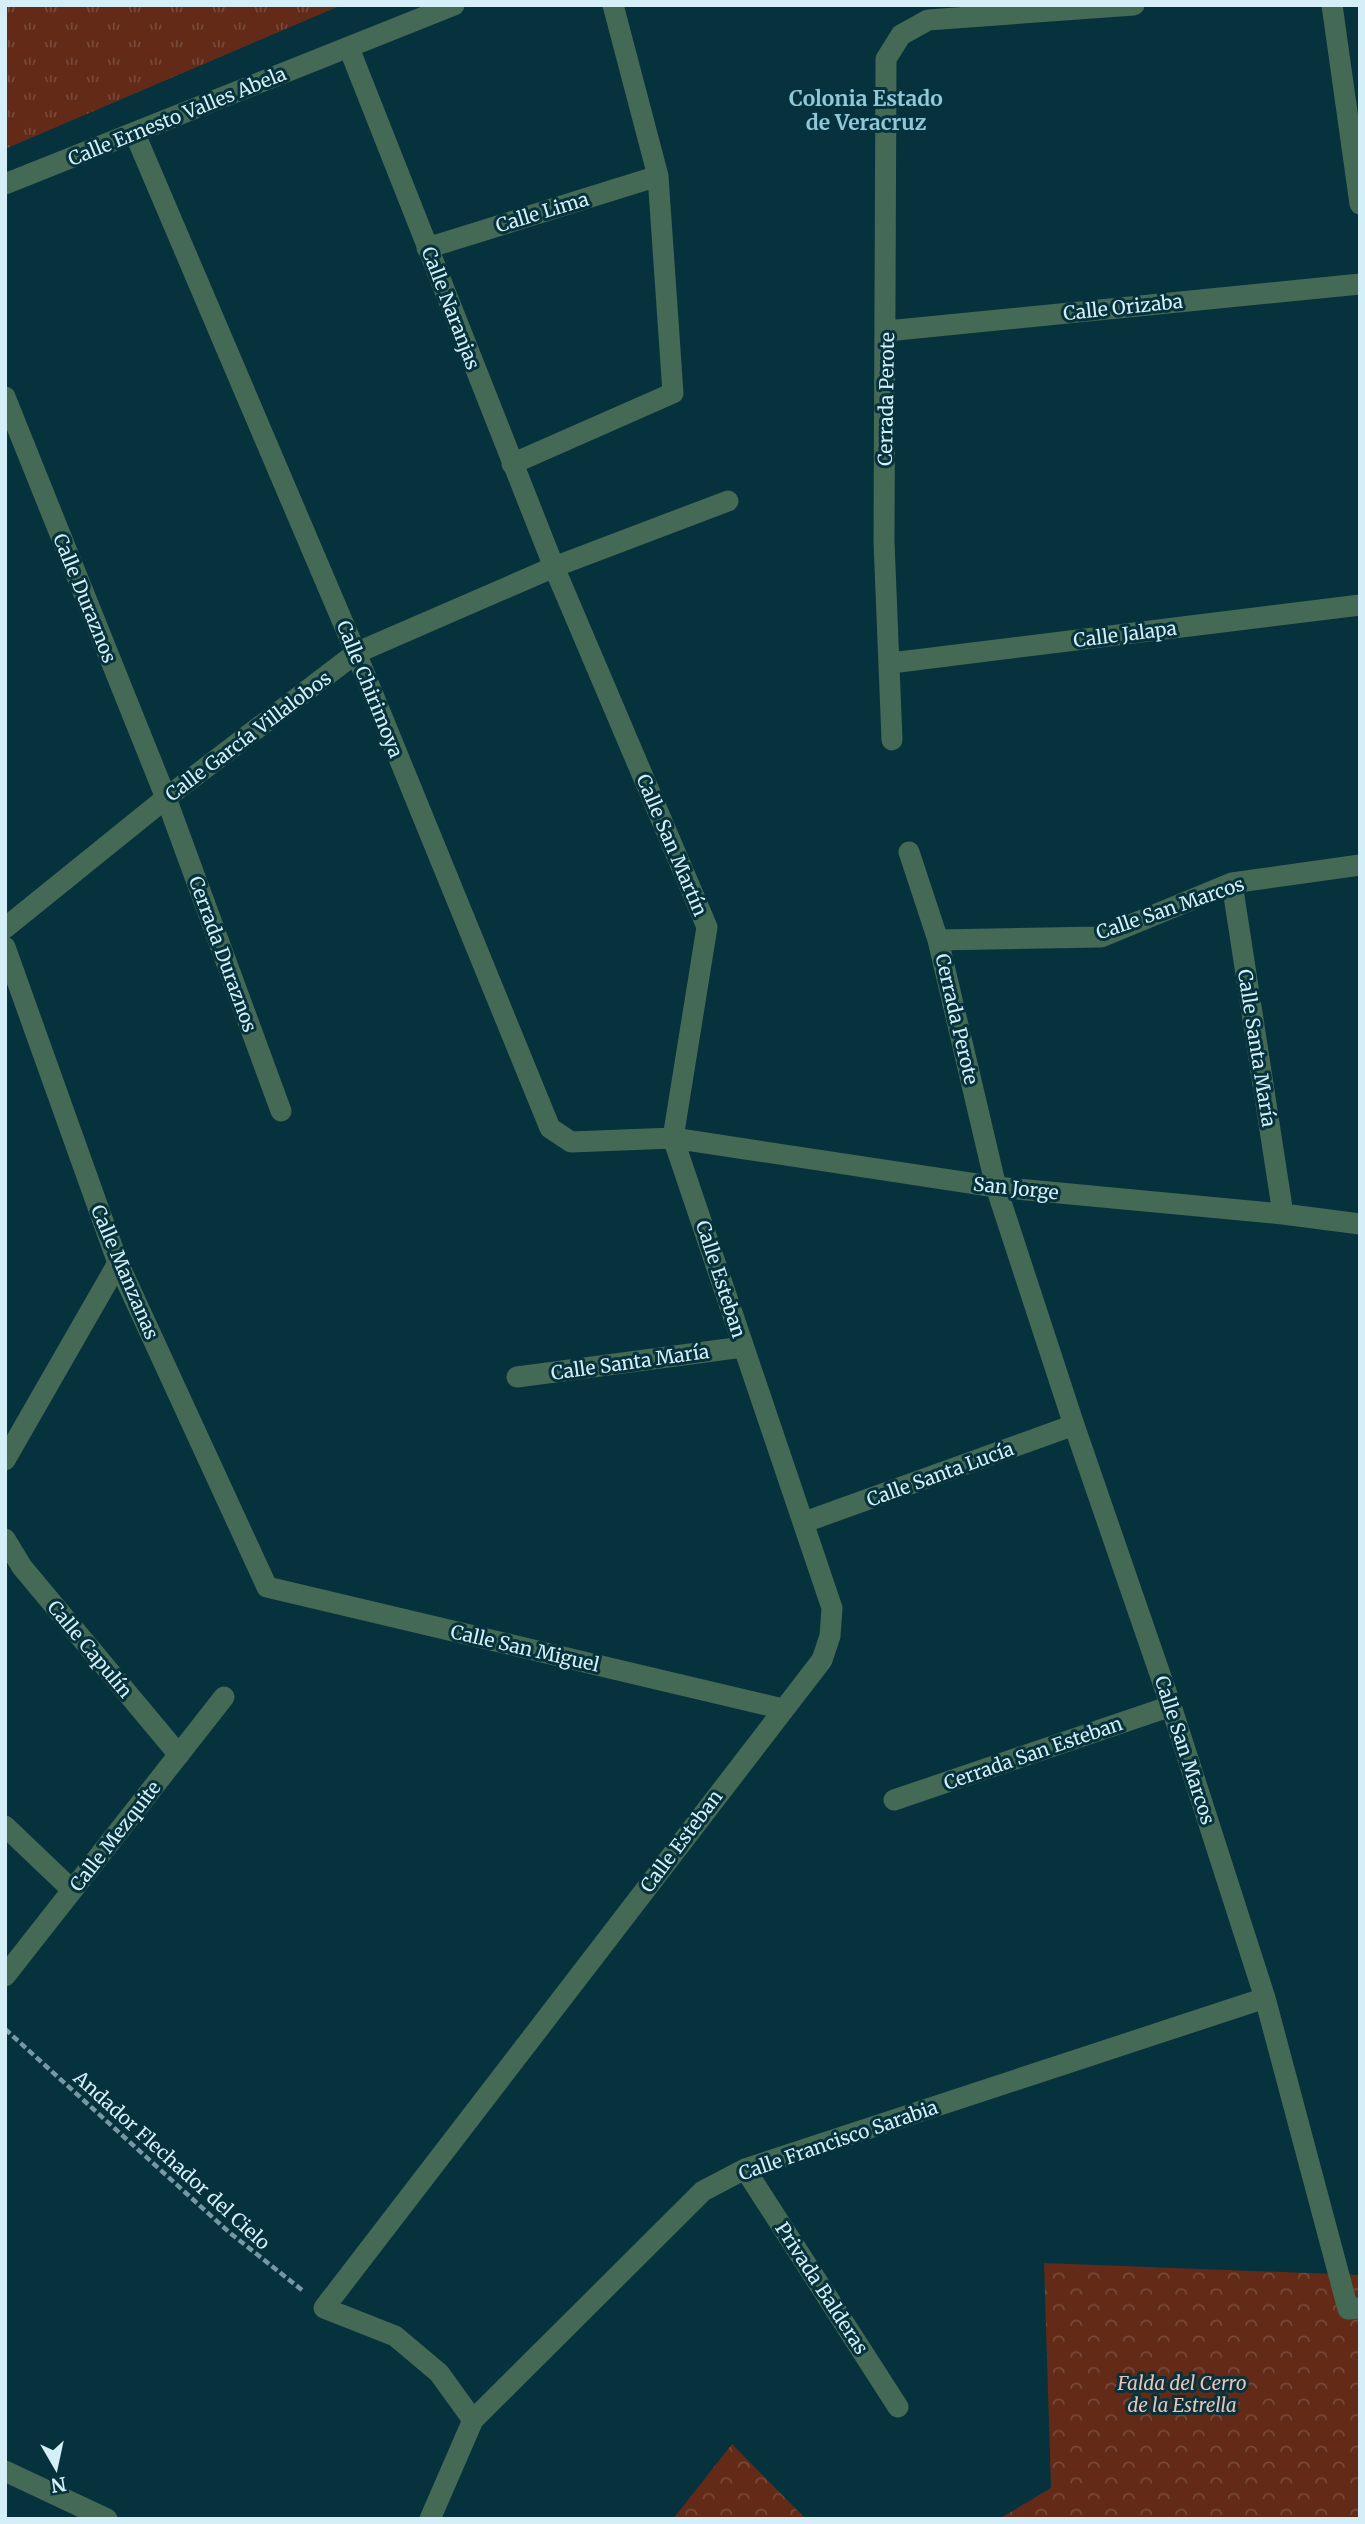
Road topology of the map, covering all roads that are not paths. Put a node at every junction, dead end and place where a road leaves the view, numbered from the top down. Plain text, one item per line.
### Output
1 (454, 5) edge
2 (613, 5) edge
3 (1134, 5) edge
4 (1332, 5) edge
5 (349, 48) junction
6 (1352, 94) edge
7 (135, 134) junction
8 (658, 176) junction
9 (5, 184) edge
10 (1360, 204) edge
11 (427, 248) junction
12 (1360, 284) edge
13 (887, 331) junction
14 (5, 397) edge
15 (512, 464) junction
16 (728, 501) dead end
17 (554, 567) junction
18 (1360, 605) edge
19 (356, 653) junction
20 (891, 663) junction
21 (892, 740) dead end
22 (166, 798) junction
23 (909, 852) dead end
24 (1360, 865) edge
25 (1232, 883) junction
26 (5, 928) edge
27 (938, 940) junction
28 (5, 947) edge
29 (281, 1111) dead end
30 (673, 1138) junction
31 (996, 1187) junction
32 (1283, 1214) junction
33 (1360, 1224) edge
34 (118, 1263) junction
35 (743, 1347) junction
36 (517, 1377) dead end
37 (1074, 1425) junction
38 (5, 1460) edge
39 (805, 1522) junction
40 (5, 1539) edge
41 (267, 1587) joint
42 (224, 1696) dead end
43 (1171, 1706) junction
44 (783, 1709) junction
45 (179, 1755) junction
46 (894, 1800) dead end
47 (5, 1826) edge
48 (72, 1890) junction
49 (5, 1976) edge
50 (1265, 1998) junction
51 (745, 2169) junction
52 (1360, 2308) edge
53 (898, 2407) dead end
54 (473, 2420) junction
55 (5, 2471) edge
56 (107, 2519) edge
57 (430, 2519) edge

1 - 5 street, Calle Ernesto Valles Abela
2 - 8 street
3 - 13 street, Cerrada Perote
4 - 6 street
5 - 7 street, Calle Ernesto Valles Abela
5 - 11 street, Calle Naranjas
6 - 10 street
7 - 9 street, Calle Ernesto Valles Abela
7 - 19 street, Calle Chirimoya
8 - 11 street, Calle Lima
8 - 15 street
11 - 15 street, Calle Naranjas
12 - 13 street, Calle Orizaba
13 - 20 street, Cerrada Perote
14 - 22 street, Calle Duraznos
15 - 17 street, Calle Naranjas
16 - 17 street, Calle García Villalobos
17 - 19 street, Calle García Villalobos
17 - 30 street, Calle San Martín
18 - 20 street, Calle Jalapa
19 - 22 street, Calle García Villalobos
19 - 30 street, Calle Chirimoya
20 - 21 street, Cerrada Perote
22 - 26 street, Calle García Villalobos
22 - 29 street, Cerrada Duraznos
23 - 27 street, Cerrada Perote
24 - 25 street, Calle San Marcos
25 - 27 street, Calle San Marcos
25 - 32 street, Calle Santa María
27 - 31 street, Cerrada Perote
28 - 34 street, Calle Manzanas
30 - 31 street, San Jorge
30 - 35 street, Calle Esteban
31 - 32 street, San Jorge
31 - 37 street, Calle San Marcos
32 - 33 street, San Jorge
34 - 38 street
34 - 41 street, Calle Manzanas
35 - 36 street, Calle Santa María
35 - 39 street, Calle Esteban
37 - 39 street, Calle Santa Lucía
37 - 43 street, Calle San Marcos
39 - 44 street, Calle Esteban
40 - 45 street, Calle Capulín
41 - 44 street, Calle San Miguel
42 - 45 street, Calle Mezquite
43 - 46 street, Cerrada San Esteban
43 - 50 street, Calle San Marcos
44 - 54 street, Calle Esteban
45 - 48 street, Calle Mezquite
47 - 48 street
48 - 49 street, Calle Mezquite
50 - 51 street, Calle Francisco Sarabia
50 - 52 street, Calle San Marcos
51 - 53 street, Privada Balderas
51 - 54 street, Calle Francisco Sarabia
54 - 57 street, Calle Francisco Sarabia
55 - 56 street

